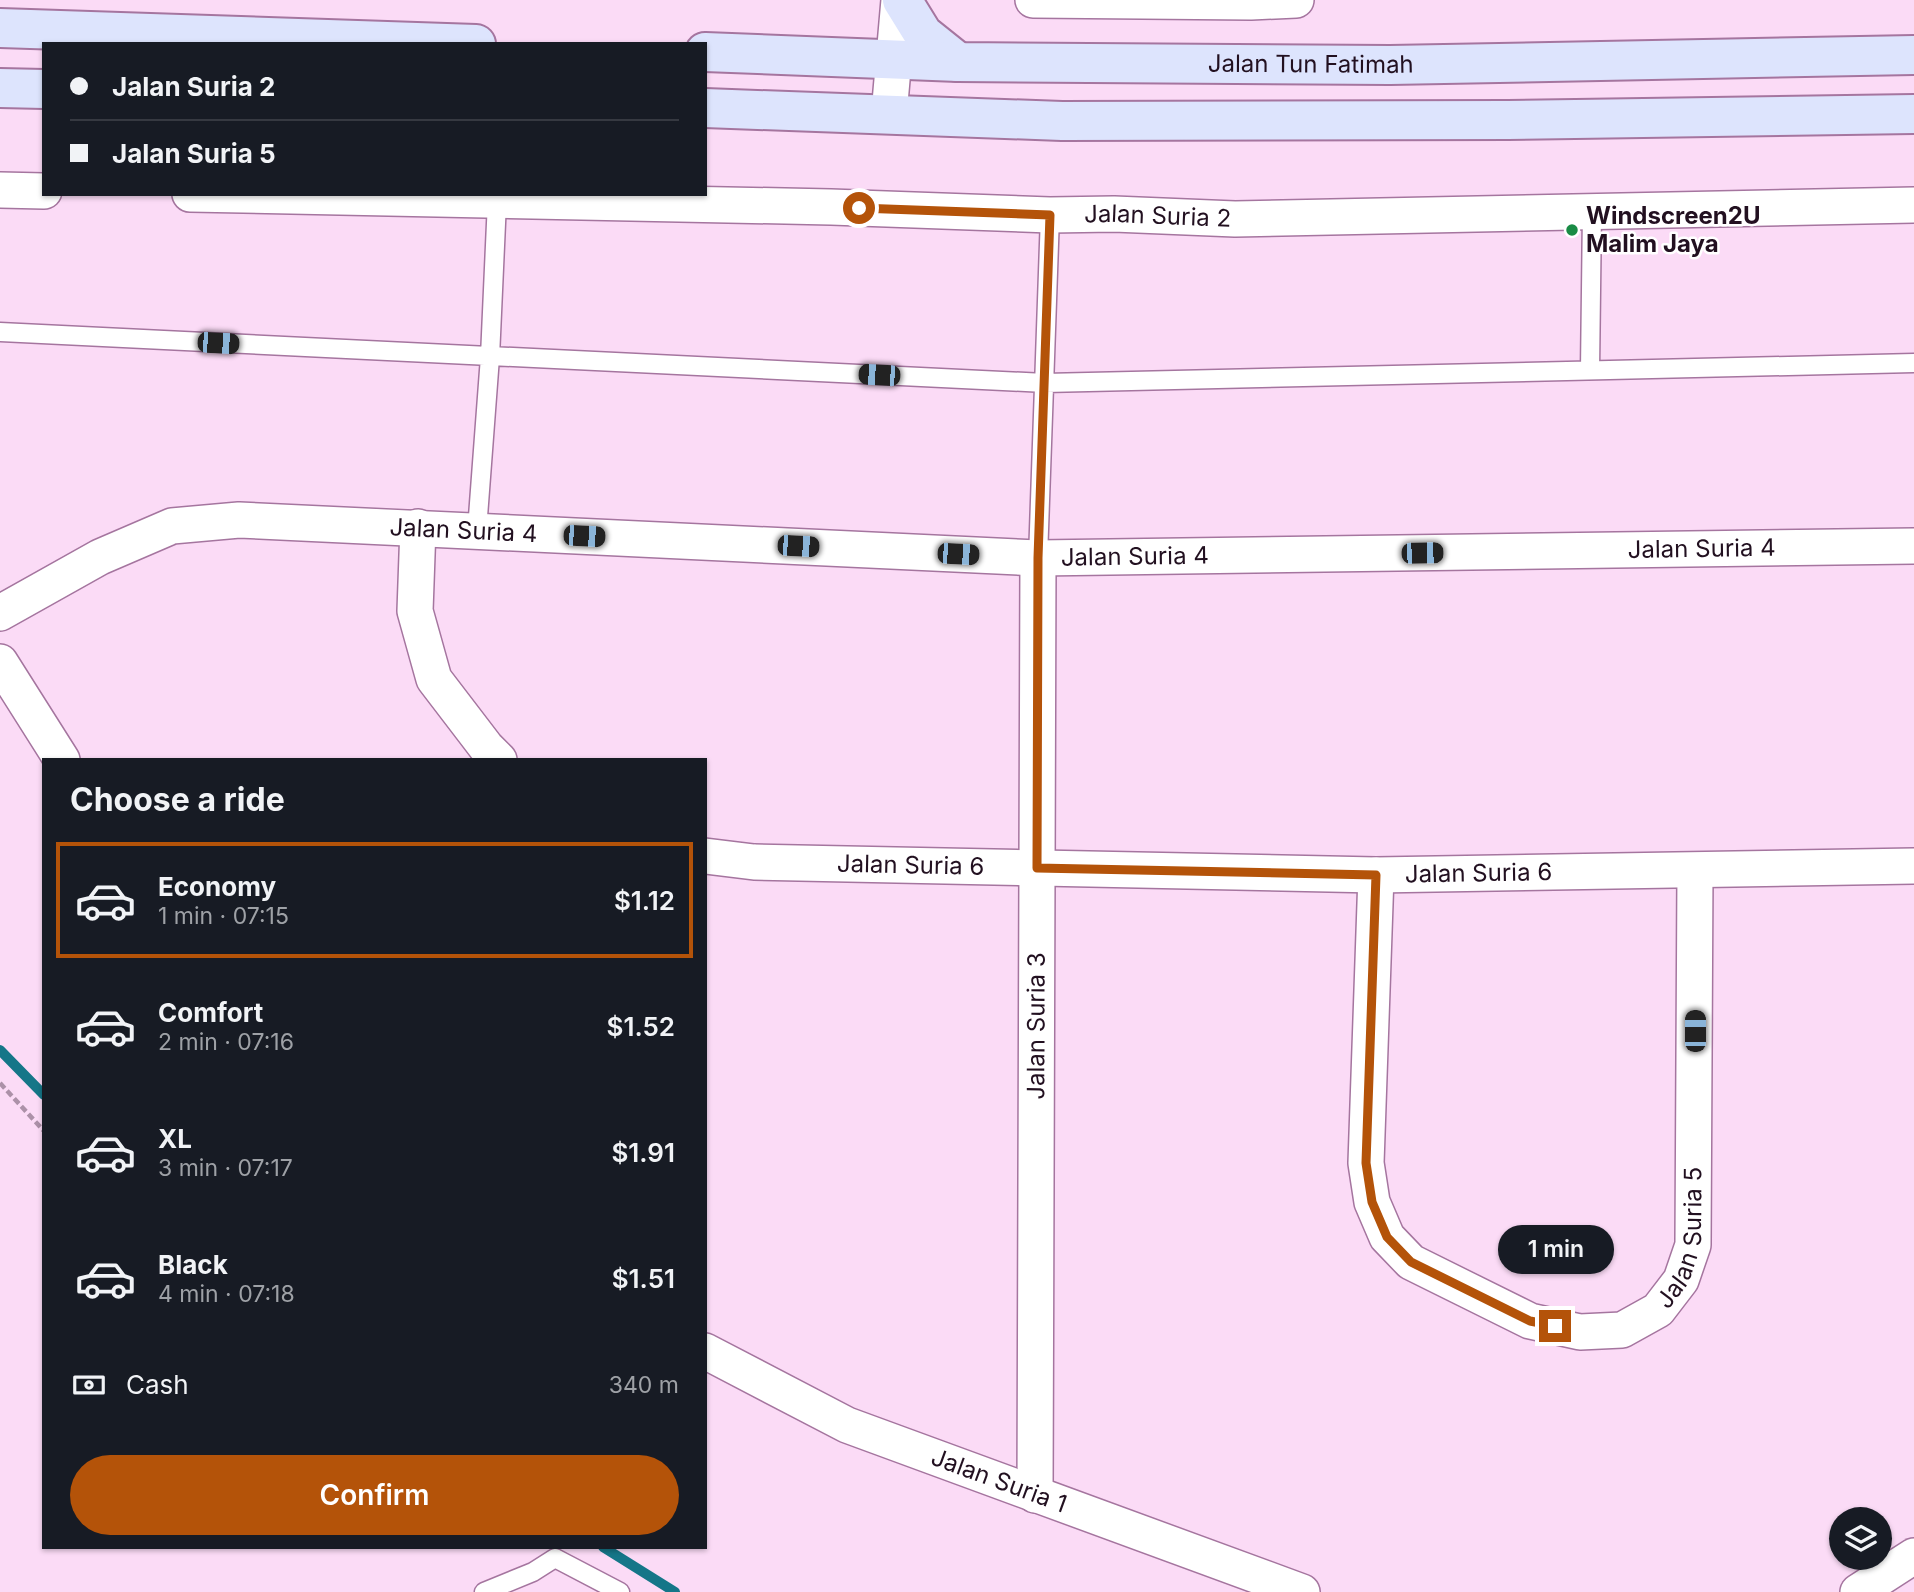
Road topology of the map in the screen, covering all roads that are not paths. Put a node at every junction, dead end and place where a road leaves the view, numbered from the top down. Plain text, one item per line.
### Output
1 (901, 0) edge
2 (1033, 0) edge
3 (1296, 0) edge
4 (1086, 1) edge
5 (1251, 1) edge
6 (0, 28) edge
7 (416, 42) edge
8 (707, 52) edge
9 (1914, 55) edge
10 (893, 60) junction
11 (958, 62) junction
12 (0, 88) edge
13 (42, 89) edge
14 (707, 108) edge
15 (889, 114) junction
16 (1914, 114) edge
17 (0, 190) edge
18 (42, 191) edge
19 (278, 196) edge
20 (497, 201) junction
21 (1914, 205) edge
22 (1592, 211) junction
23 (1050, 215) junction
24 (0, 332) edge
25 (490, 357) junction
26 (1914, 363) edge
27 (1590, 370) junction
28 (1045, 383) junction
29 (418, 527) junction
30 (477, 530) junction
31 (1914, 546) edge
32 (1038, 558) junction
33 (0, 612) edge
34 (0, 662) edge
35 (61, 758) edge
36 (497, 758) edge
37 (707, 856) edge
38 (1914, 866) edge
39 (1037, 868) junction
40 (1695, 871) junction
41 (1376, 875) junction
42 (707, 1352) edge
43 (1035, 1495) junction
44 (1914, 1556) edge
45 (484, 1592) edge
46 (620, 1592) edge
47 (1302, 1592) edge
48 (1858, 1592) edge

1 - 10 street
1 - 11 main road
2 - 4 street
3 - 5 street
4 - 5 street
6 - 7 main road
8 - 10 main road, Jalan Tun Fatimah
9 - 11 main road, Jalan Tun Fatimah
10 - 11 main road, Jalan Tun Fatimah
10 - 15 street
12 - 13 main road
14 - 15 main road
15 - 16 main road
17 - 18 street
19 - 20 street, Jalan Suria 2
20 - 23 street, Jalan Suria 2
20 - 25 lane
21 - 22 street, Jalan Suria 2
22 - 23 street, Jalan Suria 2
22 - 27 lane
23 - 28 lane
24 - 25 lane
25 - 28 lane
25 - 30 lane
26 - 27 lane
27 - 28 lane
28 - 32 lane
29 - 30 street, Jalan Suria 4
29 - 33 street, Jalan Suria 4
29 - 36 street
30 - 32 street, Jalan Suria 4
31 - 32 street, Jalan Suria 4
32 - 39 street, Jalan Suria 3
34 - 35 street
37 - 39 street, Jalan Suria 6
38 - 40 street, Jalan Suria 6
39 - 41 street, Jalan Suria 6
39 - 43 street, Jalan Suria 3
40 - 41 street, Jalan Suria 6
40 - 41 street, Jalan Suria 5
42 - 43 street, Jalan Suria 1
43 - 47 street, Jalan Suria 1
44 - 48 street
45 - 46 lane

